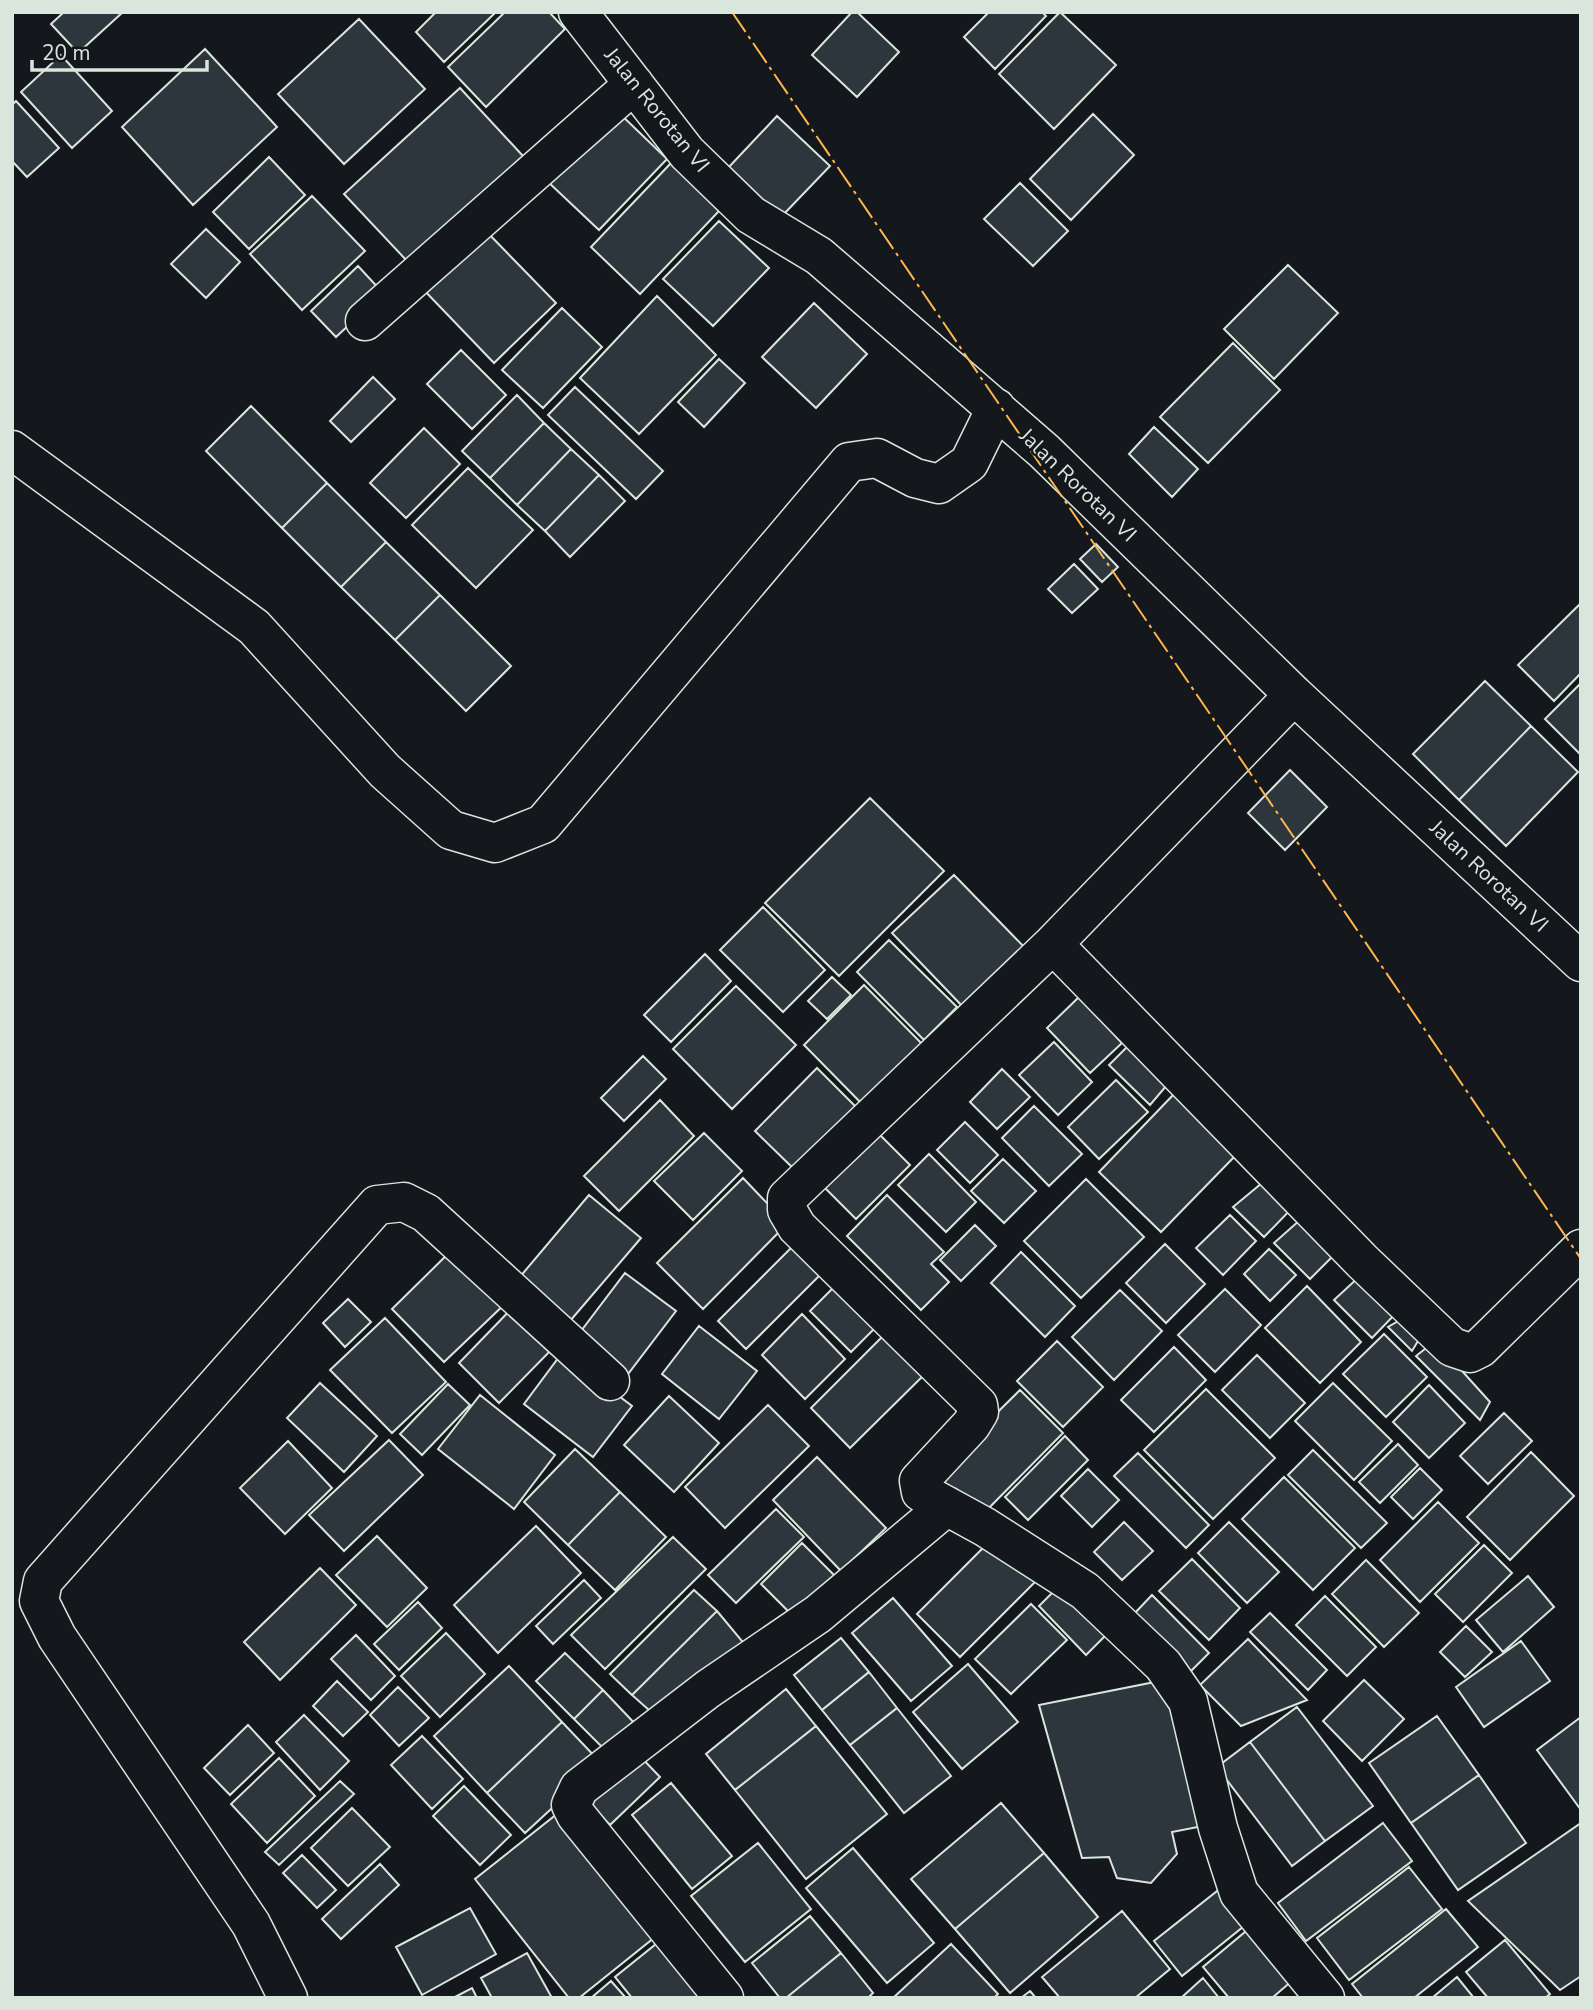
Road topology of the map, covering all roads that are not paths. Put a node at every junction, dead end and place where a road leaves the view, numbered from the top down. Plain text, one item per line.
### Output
1 (578, 12) edge
2 (634, 84) junction
3 (365, 321) dead end
4 (996, 408) junction
5 (12, 450) edge
6 (1294, 695) junction
7 (1054, 944) junction
8 (1581, 962) edge
9 (1581, 1248) edge
10 (610, 1381) dead end
11 (947, 1506) junction
12 (288, 1998) edge
13 (723, 1998) edge
14 (1325, 1998) edge

1 - 2 street, Jalan Rorotan VI
2 - 3 street
2 - 4 street, Jalan Rorotan VI
4 - 5 street
4 - 6 street, Jalan Rorotan VI
6 - 7 street
6 - 8 street, Jalan Rorotan VI
7 - 9 street
7 - 11 street
10 - 12 street
11 - 13 street
11 - 14 street

